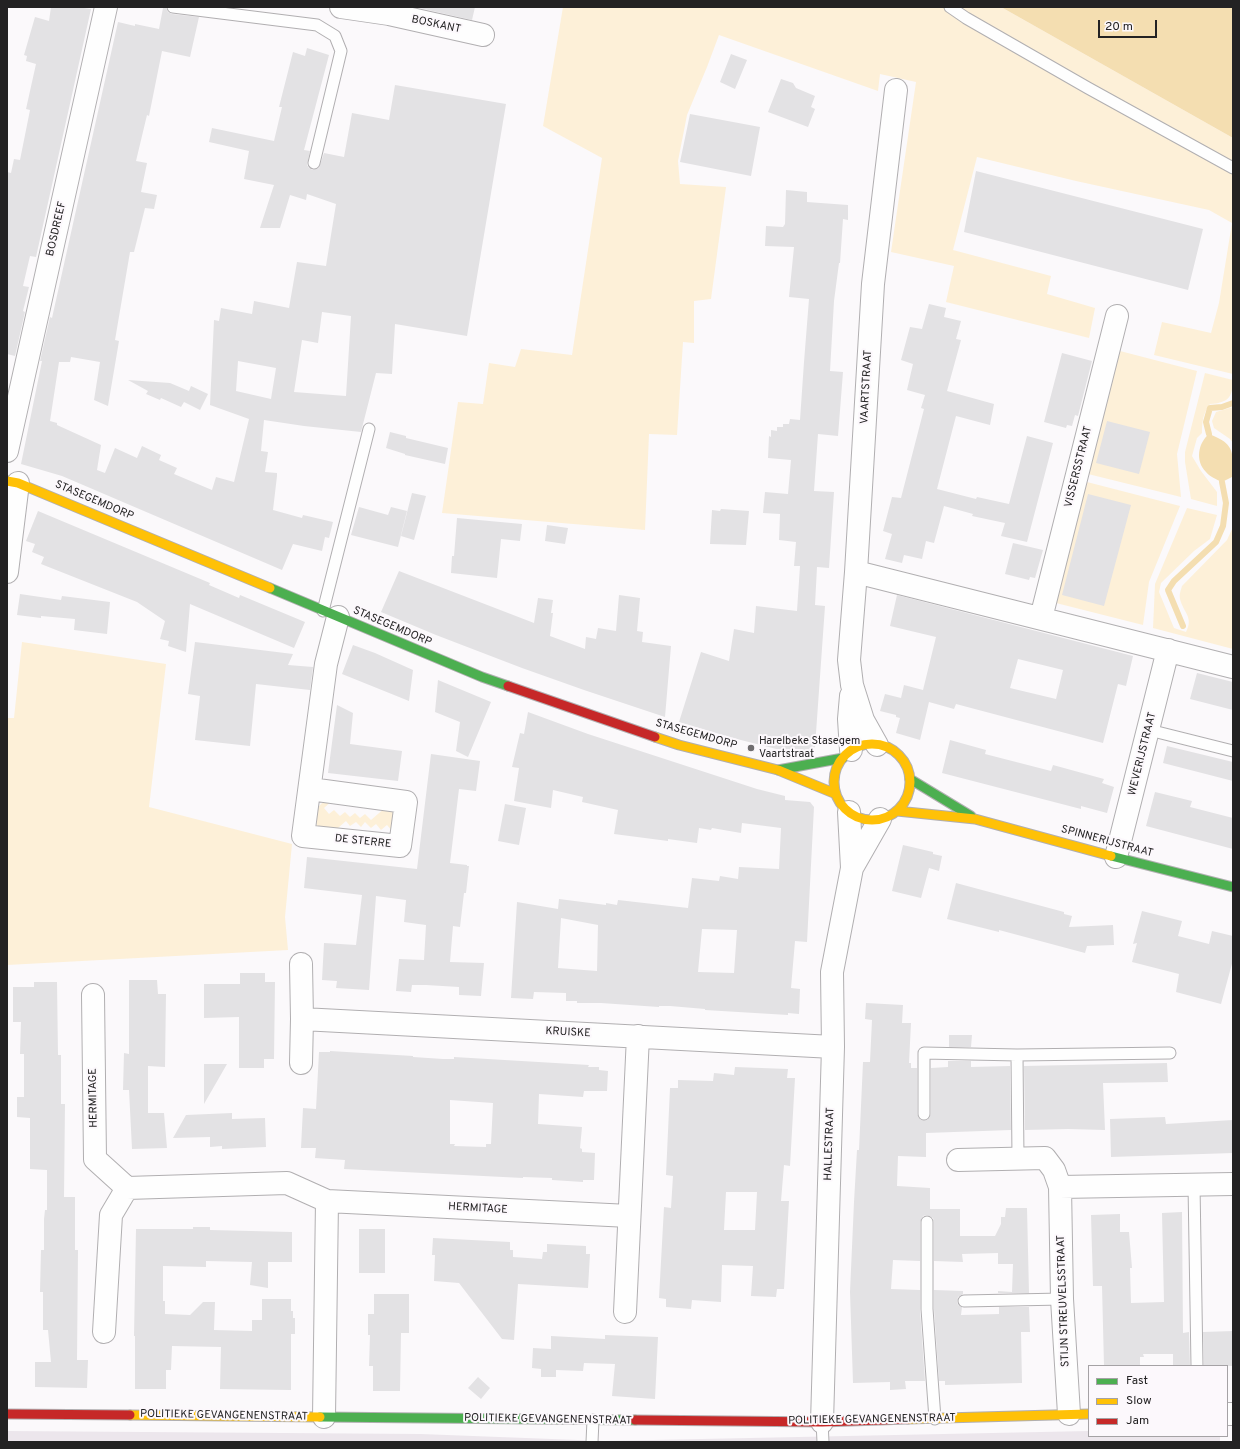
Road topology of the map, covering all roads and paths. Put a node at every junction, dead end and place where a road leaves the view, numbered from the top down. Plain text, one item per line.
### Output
1 (106, 7) edge
2 (173, 7) edge
3 (341, 7) edge
4 (950, 7) edge
5 (483, 35) dead end
6 (896, 90) dead end
7 (314, 163) dead end
8 (1233, 168) edge
9 (1118, 316) dead end
10 (369, 429) dead end
11 (7, 451) edge
12 (13, 482) edge
13 (7, 572) edge
14 (856, 572) junction
15 (330, 614) junction
16 (1041, 618) junction
17 (1168, 650) junction
18 (1233, 667) edge
19 (852, 685) junction
20 (1149, 730) junction
21 (877, 745) junction
22 (1233, 751) edge
23 (847, 754) junction
24 (778, 770) junction
25 (910, 779) junction
26 (310, 789) junction
27 (836, 794) junction
28 (849, 812) junction
29 (889, 815) junction
30 (975, 819) junction
31 (1116, 857) junction
32 (852, 868) junction
33 (1233, 887) edge
34 (301, 964) dead end
35 (93, 995) dead end
36 (302, 1019) junction
37 (638, 1036) junction
38 (833, 1047) junction
39 (1170, 1053) dead end
40 (1017, 1055) junction
41 (301, 1063) dead end
42 (924, 1114) dead end
43 (1018, 1159) junction
44 (958, 1160) dead end
45 (1233, 1184) edge
46 (1194, 1185) junction
47 (1060, 1187) junction
48 (127, 1188) junction
49 (327, 1201) junction
50 (630, 1216) junction
51 (927, 1222) dead end
52 (1062, 1299) junction
53 (964, 1301) dead end
54 (625, 1312) dead end
55 (104, 1332) dead end
56 (1196, 1365) edge
57 (7, 1414) edge
58 (1079, 1414) edge
59 (324, 1417) junction
60 (935, 1419) junction
61 (593, 1420) junction
62 (822, 1432) edge
63 (592, 1442) edge

1 - 11 street, BOSDREEF
2 - 7 lane
3 - 5 street, BOSKANT
4 - 8 lane
6 - 14 street, VAARTSTRAAT
9 - 16 street, VISSERSSTRAAT
10 - 15 lane
12 - 13 street
12 - 15 street, STASEGEMDORP
14 - 16 street
14 - 19 street, VAARTSTRAAT
15 - 24 street, STASEGEMDORP
15 - 26 street, DE STERRE
16 - 17 street
17 - 18 street
17 - 20 street, WEVERIJSTRAAT
19 - 21 street, VAARTSTRAAT
19 - 23 street, VAARTSTRAAT
20 - 22 lane
20 - 31 street, WEVERIJSTRAAT
21 - 23 street
21 - 25 street
23 - 24 street, STASEGEMDORP
23 - 27 street
24 - 27 street, STASEGEMDORP
25 - 29 street
25 - 30 street, SPINNERIJSTRAAT
26 - 26 street, DE STERRE
27 - 28 street
28 - 29 street
28 - 32 street, HALLESTRAAT
29 - 30 street, SPINNERIJSTRAAT
29 - 32 street, HALLESTRAAT
30 - 31 street, SPINNERIJSTRAAT
31 - 33 street, SPINNERIJSTRAAT
32 - 38 street, HALLESTRAAT
34 - 36 street
35 - 48 street, HERMITAGE
36 - 37 street, KRUISKE
36 - 41 street
37 - 38 street, KRUISKE
37 - 50 street
38 - 62 street, HALLESTRAAT
39 - 40 lane
40 - 42 lane
40 - 43 lane
43 - 44 street, STIJN STREUVELSSTRAAT
43 - 47 street, STIJN STREUVELSSTRAAT
45 - 46 street
46 - 47 street
46 - 56 lane
47 - 52 street, STIJN STREUVELSSTRAAT
48 - 49 street, HERMITAGE
48 - 55 street
49 - 50 street, HERMITAGE
49 - 59 street
50 - 54 street
51 - 60 lane
52 - 53 lane
52 - 58 street, STIJN STREUVELSSTRAAT
57 - 59 street, POLITIEKE GEVANGENENSTRAAT
58 - 60 street, POLITIEKE GEVANGENENSTRAAT
59 - 61 street, POLITIEKE GEVANGENENSTRAAT
60 - 62 street, POLITIEKE GEVANGENENSTRAAT
61 - 62 street, POLITIEKE GEVANGENENSTRAAT
61 - 63 lane

